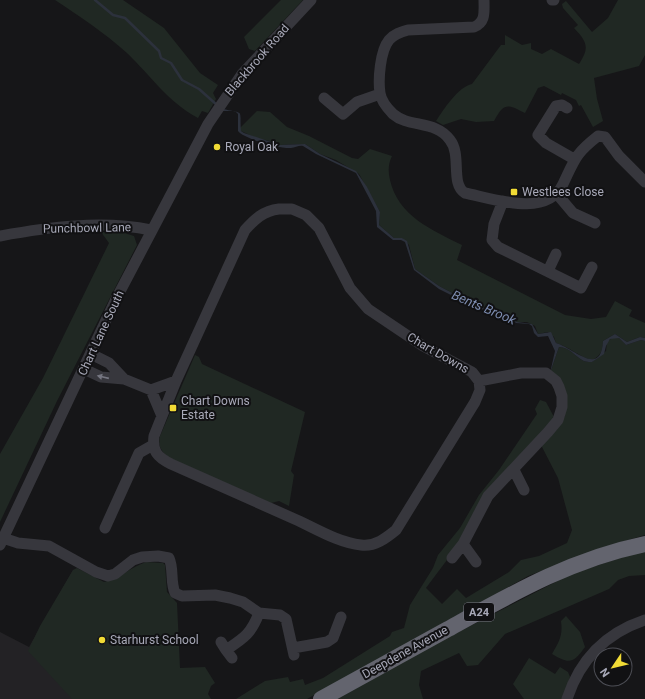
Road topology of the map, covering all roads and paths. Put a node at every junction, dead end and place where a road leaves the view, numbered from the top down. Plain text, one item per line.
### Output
1 (311, 0) edge
2 (484, 0) edge
3 (380, 94) junction
4 (324, 98) dead end
5 (567, 108) dead end
6 (208, 124) joint
7 (574, 159) junction
8 (645, 182) edge
9 (557, 194) junction
10 (503, 201) junction
11 (595, 223) dead end
12 (151, 230) junction
13 (0, 236) edge
14 (556, 254) dead end
15 (592, 267) dead end
16 (548, 270) junction
17 (91, 354) junction
18 (84, 369) junction
19 (124, 379) junction
20 (176, 381) junction
21 (479, 381) junction
22 (151, 390) junction
23 (162, 416) junction
24 (153, 445) junction
25 (514, 470) junction
26 (524, 490) dead end
27 (105, 528) dead end
28 (2, 541) edge
29 (463, 544) junction
30 (645, 544) edge
31 (452, 558) dead end
32 (476, 562) dead end
33 (259, 613) junction
34 (341, 617) dead end
35 (645, 620) edge
36 (226, 650) dead end
37 (321, 699) edge
38 (567, 699) edge

1 - 6 street, Blackbrook Road
2 - 3 street
3 - 4 street
3 - 10 street
5 - 7 street
6 - 12 street, Chart Lane South
7 - 8 street
7 - 9 street
9 - 10 street
9 - 11 street
10 - 16 street
12 - 13 street, Punchbowl Lane
12 - 17 street, Chart Lane South
14 - 16 street
15 - 16 street
17 - 18 street, Chart Lane South
17 - 19 street
19 -> 18 street
18 - 28 street, Chart Lane South
19 - 22 street
20 - 21 street, Chart Downs
20 - 22 street
20 - 23 street, Chart Downs
21 - 24 street, Chart Downs
21 - 25 street
22 - 23 street
23 - 24 street, Chart Downs
24 - 27 street
25 - 26 street
25 - 29 street
28 - 33 street
29 - 31 street
29 - 32 street
30 - 37 highway, Deepdene Avenue / A24
33 - 34 street
33 - 36 street
35 - 38 street

